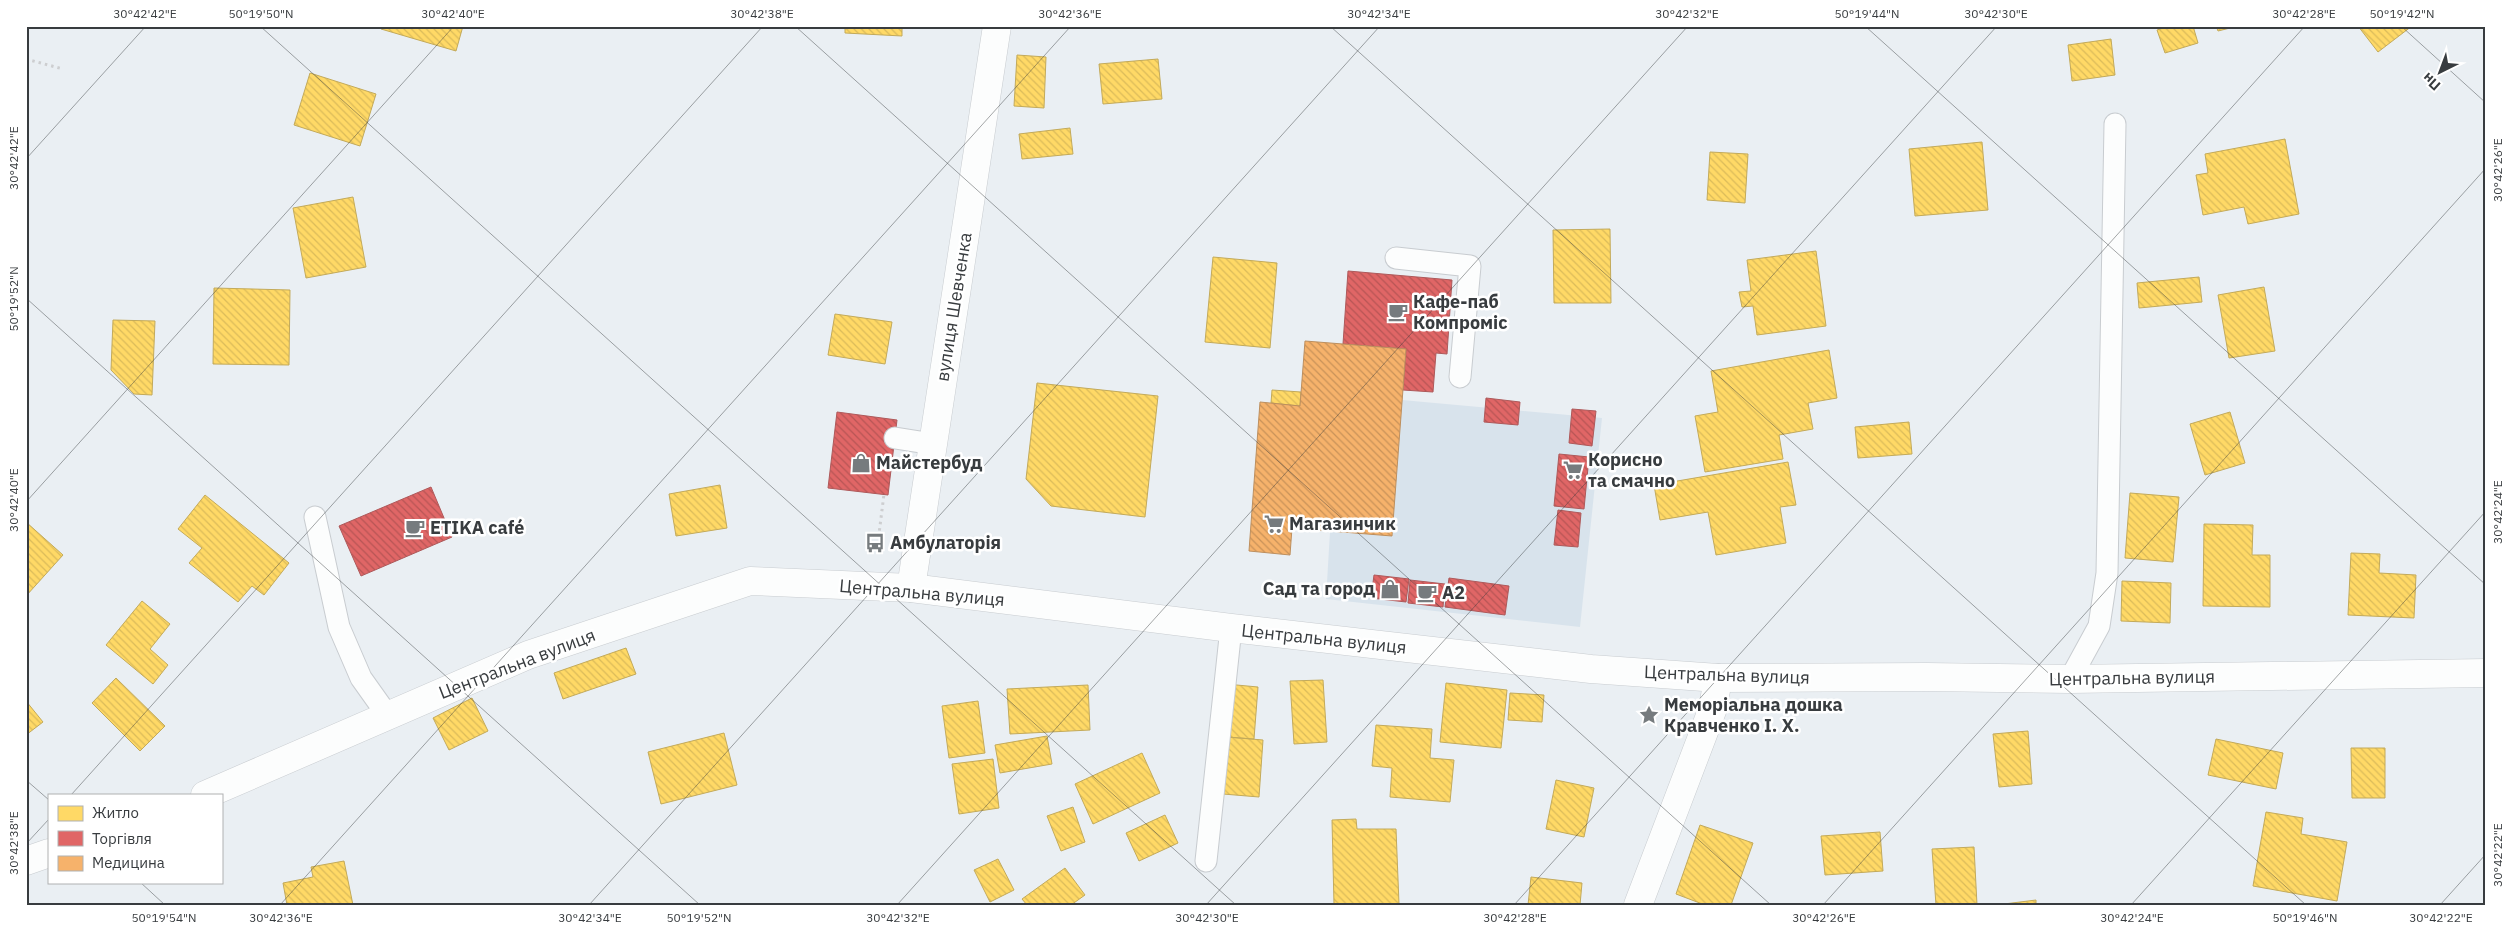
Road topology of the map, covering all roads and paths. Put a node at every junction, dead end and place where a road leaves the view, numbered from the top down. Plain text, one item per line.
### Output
1 (997, 26) edge
2 (26, 59) edge
3 (63, 69) dead end
4 (2115, 124) dead end
5 (1396, 258) dead end
6 (1460, 377) dead end
7 (895, 438) dead end
8 (933, 444) junction
9 (884, 494) dead end
10 (314, 516) dead end
11 (877, 550) dead end
12 (911, 588) junction
13 (1230, 628) junction
14 (2486, 673) edge
15 (1718, 678) junction
16 (2070, 679) junction
17 (388, 716) junction
18 (207, 794) edge
19 (48, 853) edge
20 (26, 861) edge
21 (1206, 861) dead end
22 (1638, 905) edge

1 - 8 street, вулиця Шевченка
2 - 3 path
4 - 16 lane
5 - 6 lane
7 - 8 lane
8 - 12 street, вулиця Шевченка
9 - 11 path
10 - 17 lane
12 - 13 street, Центральна вулиця
12 - 17 street, Центральна вулиця
13 - 15 street, Центральна вулиця
13 - 21 lane
14 - 16 street, Центральна вулиця
15 - 16 street, Центральна вулиця
15 - 22 street
17 - 18 street, Центральна вулиця
19 - 20 street

